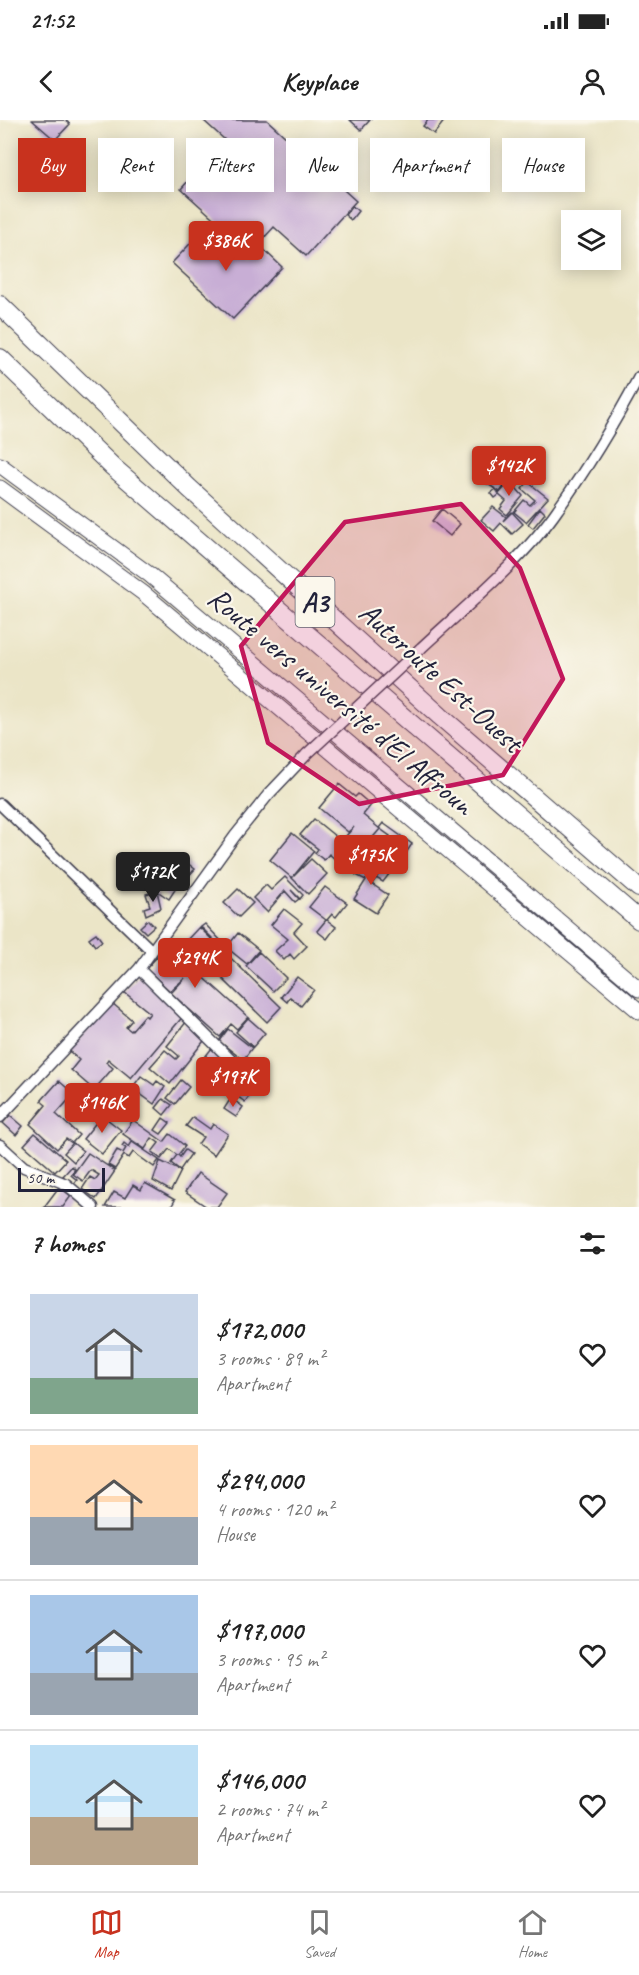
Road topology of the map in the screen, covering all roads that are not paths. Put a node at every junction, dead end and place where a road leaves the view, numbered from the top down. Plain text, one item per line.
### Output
1 (0, 305) edge
2 (0, 358) edge
3 (639, 376) edge
4 (0, 465) edge
5 (0, 488) edge
6 (0, 804) edge
7 (639, 888) edge
8 (639, 920) edge
9 (152, 951) junction
10 (139, 969) junction
11 (639, 989) edge
12 (639, 1011) edge
13 (244, 1072) dead end
14 (0, 1117) edge
15 (0, 1144) edge
16 (93, 1207) edge

1 - 7 highway, Autoroute Est-Ouest / A3
2 - 8 highway, Autoroute Est-Ouest / A3
3 - 9 street, bridge
4 - 11 main road, Route vers université d'El Affroun
5 - 12 main road, Route vers université d'El Affroun
6 - 9 street
9 - 10 street
10 - 13 street
10 - 14 street
15 - 16 street

